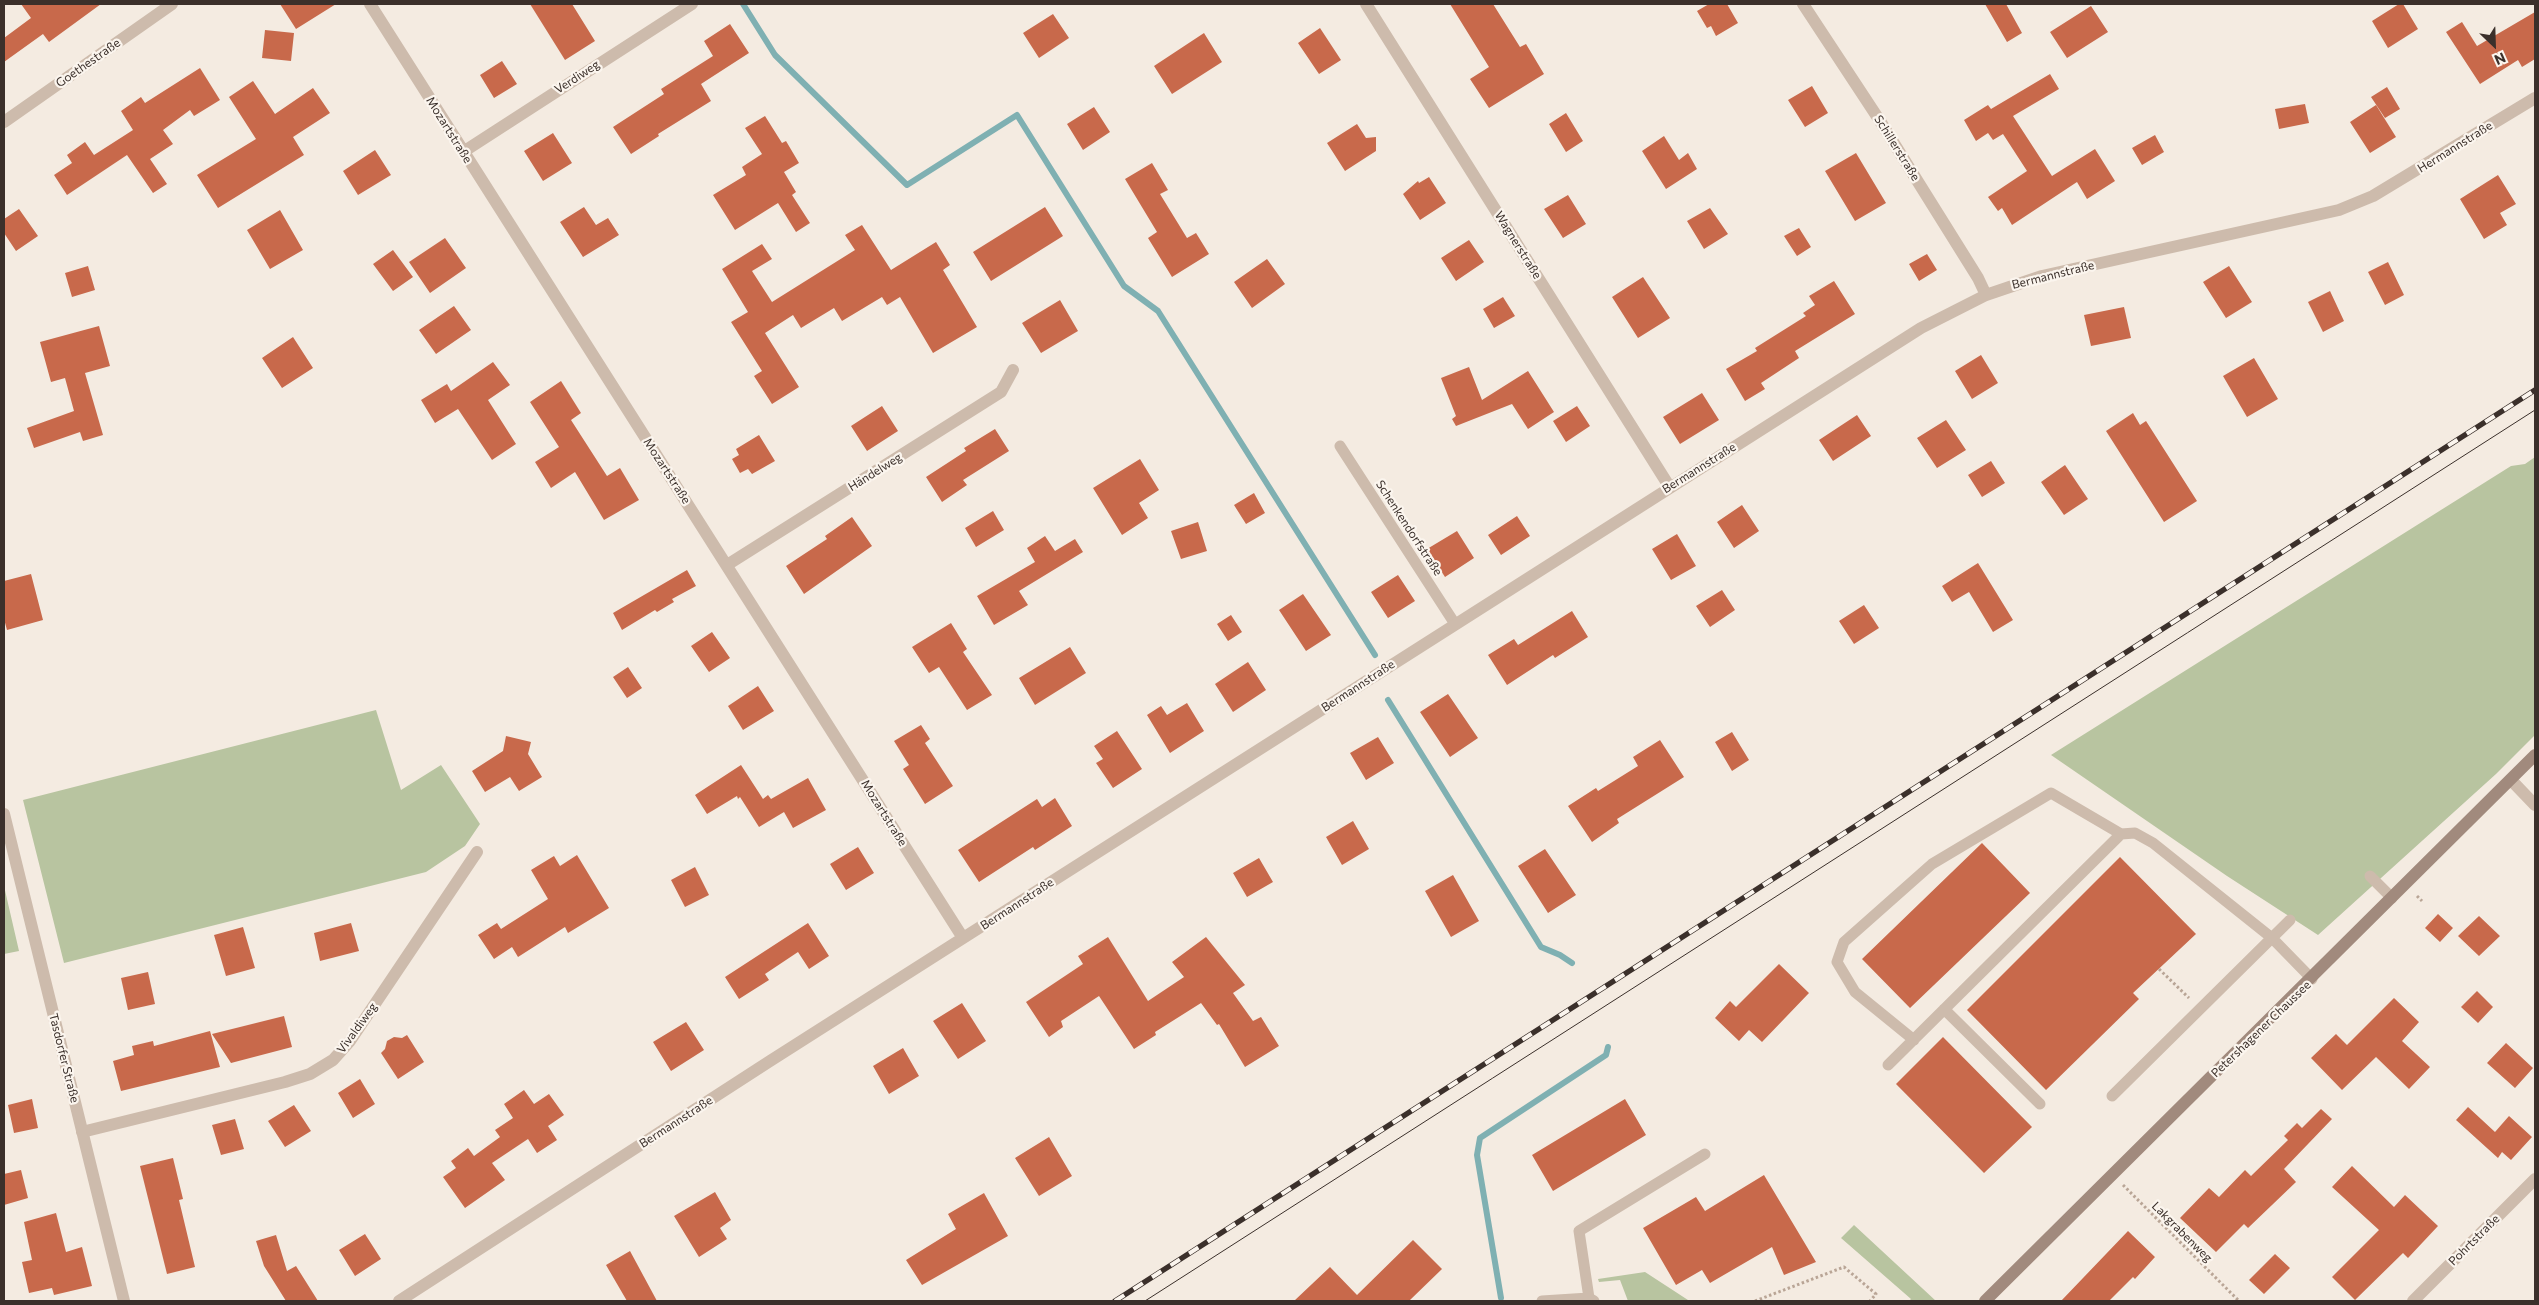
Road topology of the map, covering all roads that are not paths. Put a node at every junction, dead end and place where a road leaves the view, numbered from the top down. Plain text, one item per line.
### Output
1 (172, 4) edge
2 (370, 4) edge
3 (692, 4) edge
4 (1366, 4) edge
5 (1804, 4) edge
6 (2535, 98) edge
7 (4, 122) edge
8 (463, 152) junction
9 (2373, 196) joint
10 (1986, 295) junction
11 (1014, 370) dead end
12 (1340, 446) dead end
13 (1669, 486) junction
14 (727, 565) junction
15 (1455, 624) junction
16 (2535, 755) edge
17 (2511, 780) junction
18 (2535, 805) edge
19 (4, 814) edge
20 (2121, 834) junction
21 (477, 852) dead end
22 (2370, 876) dead end
23 (2392, 898) junction
24 (2290, 920) dead end
25 (963, 938) junction
26 (2272, 938) junction
27 (2312, 979) junction
28 (1944, 1009) junction
29 (1914, 1040) junction
30 (1888, 1065) dead end
31 (2112, 1096) dead end
32 (2040, 1104) dead end
33 (82, 1132) junction
34 (1704, 1154) dead end
35 (2535, 1179) edge
36 (1592, 1300) edge
37 (124, 1301) edge
38 (399, 1301) edge
39 (1542, 1301) edge
40 (1985, 1301) edge
41 (2413, 1301) edge

1 - 7 street, Goethestraße
2 - 8 street, Mozartstraße
3 - 8 street, Verdiweg
4 - 13 street, Wagnerstraße
5 - 10 street, Schillerstraße
6 - 9 street, Hermannstraße
8 - 14 street, Mozartstraße
9 - 10 street, Bermannstraße
10 - 13 street, Bermannstraße
11 - 14 street, Händelweg
12 - 15 lane, Schenkendorfstraße
13 - 15 street, Bermannstraße
14 - 25 street, Mozartstraße
15 - 25 street, Bermannstraße
16 - 17 street, Petershagener Chaussee
17 - 18 street
17 - 23 street, Petershagener Chaussee
19 - 33 street, Tasdorfer Straße
20 - 26 lane
20 - 28 lane
20 - 29 lane
21 - 33 street, Vivaldiweg
22 - 23 lane
23 - 27 street, Petershagener Chaussee
24 - 26 lane
25 - 38 street, Bermannstraße
26 - 27 lane
26 - 31 lane
27 - 40 street, Petershagener Chaussee
28 - 29 lane
28 - 32 lane
29 - 30 lane
33 - 37 street, Tasdorfer Straße
34 - 36 lane
35 - 41 street, Pohrtstraße
36 - 39 lane

